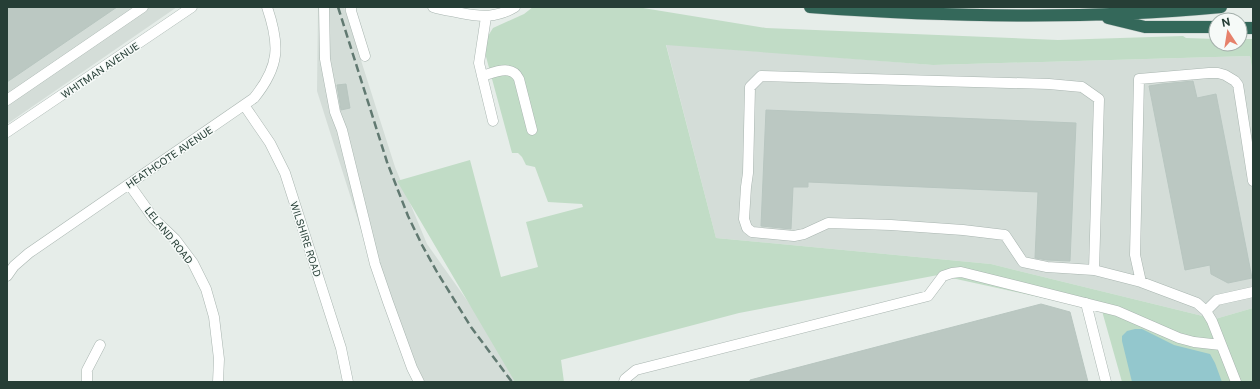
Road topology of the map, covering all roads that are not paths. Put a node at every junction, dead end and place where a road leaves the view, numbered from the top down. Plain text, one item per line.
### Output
1 (143, 7) edge
2 (192, 7) edge
3 (267, 7) edge
4 (324, 7) edge
5 (351, 7) edge
6 (433, 7) edge
7 (515, 7) edge
8 (810, 7) edge
9 (1221, 7) edge
10 (1096, 14) junction
11 (486, 17) junction
12 (1208, 28) edge
13 (365, 56) dead end
14 (482, 76) junction
15 (7, 100) edge
16 (244, 106) junction
17 (493, 121) dead end
18 (532, 130) dead end
19 (7, 132) edge
20 (1253, 181) edge
21 (129, 184) junction
22 (1094, 270) junction
23 (7, 276) edge
24 (1141, 282) junction
25 (1253, 292) edge
26 (1086, 303) junction
27 (1206, 311) junction
28 (100, 345) dead end
29 (1221, 345) junction
30 (87, 382) edge
31 (218, 382) edge
32 (348, 382) edge
33 (419, 382) edge
34 (624, 382) edge
35 (1106, 382) edge
36 (1236, 382) edge

1 - 15 street
2 - 19 street, WHITMAN AVENUE
3 - 16 street, HEATHCOTE AVENUE
4 - 33 street
5 - 13 street
6 - 11 street
7 - 11 street
8 - 10 highway
9 - 10 highway
10 - 12 highway
11 - 14 street
14 - 17 street
14 - 18 street
16 - 21 street, HEATHCOTE AVENUE
16 - 32 street, WILSHIRE ROAD
20 - 24 street
21 - 23 street, HEATHCOTE AVENUE
21 - 31 street, LELAND ROAD
22 - 22 street
22 - 24 street
24 - 27 street
25 - 27 street
26 - 29 street
26 - 34 street
26 - 35 street
27 - 29 street
28 - 30 street
29 - 36 street

